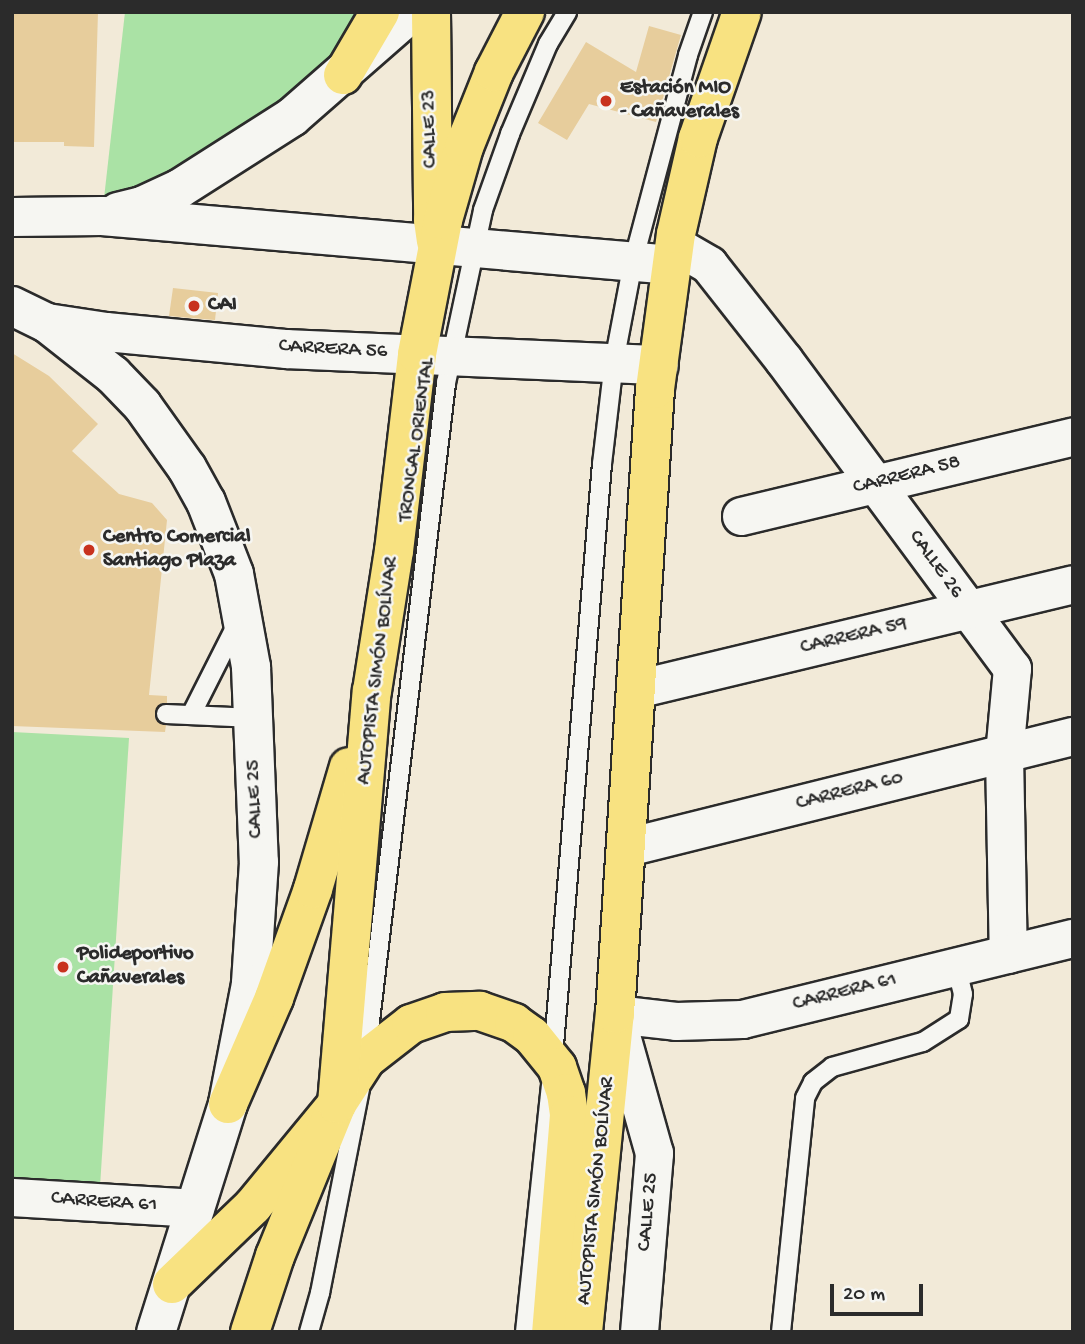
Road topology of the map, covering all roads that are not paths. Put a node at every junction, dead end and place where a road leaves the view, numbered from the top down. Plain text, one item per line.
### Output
1 (380, 12) edge
2 (412, 12) edge
3 (431, 12) edge
4 (524, 12) edge
5 (567, 12) edge
6 (704, 12) edge
7 (742, 12) edge
8 (343, 75) junction
9 (102, 216) junction
10 (12, 217) edge
11 (455, 247) junction
12 (673, 255) junction
13 (633, 261) junction
14 (12, 306) edge
15 (47, 323) junction
16 (435, 355) junction
17 (614, 362) junction
18 (659, 365) junction
19 (1073, 436) edge
20 (875, 484) junction
21 (741, 516) dead end
22 (1073, 584) edge
23 (968, 610) junction
24 (243, 611) junction
25 (636, 688) junction
26 (372, 691) junction
27 (166, 714) dead end
28 (191, 715) junction
29 (254, 718) junction
30 (1073, 736) edge
31 (1004, 754) junction
32 (627, 847) junction
33 (1073, 939) edge
34 (1008, 954) junction
35 (956, 967) junction
36 (615, 1014) junction
37 (366, 1059) junction
38 (553, 1061) junction
39 (228, 1104) junction
40 (337, 1104) junction
41 (12, 1197) edge
42 (195, 1208) junction
43 (172, 1284) junction
44 (156, 1332) edge
45 (250, 1332) edge
46 (309, 1332) edge
47 (525, 1332) edge
48 (551, 1332) edge
49 (583, 1332) edge
50 (639, 1332) edge
51 (781, 1332) edge

1 - 8 main road
2 - 8 street
3 - 11 main road, CALLE 23
4 - 11 main road, AUTOPISTA SIMÓN BOLÍVAR
5 - 11 lane
6 - 13 lane
7 - 12 main road, AUTOPISTA SIMÓN BOLÍVAR
8 - 9 street
9 - 10 street
9 - 11 street
11 - 13 street
11 - 16 main road, AUTOPISTA SIMÓN BOLÍVAR
12 - 13 street
12 - 18 main road, AUTOPISTA SIMÓN BOLÍVAR
12 - 20 street, CALLE 26
13 - 17 lane
14 - 15 street, CARRERA 56
15 - 16 street, CARRERA 56
15 - 24 street, CALLE 25
16 - 17 street, CARRERA 56
16 - 26 main road, AUTOPISTA SIMÓN BOLÍVAR
16 - 37 lane, TRONCAL ORIENTAL
17 - 18 street, CARRERA 56
17 - 38 lane
18 - 25 main road, AUTOPISTA SIMÓN BOLÍVAR
19 - 20 street, CARRERA 58
20 - 21 street, CARRERA 58
20 - 23 street, CALLE 26
22 - 23 street, CARRERA 59
23 - 25 street, CARRERA 59
23 - 31 street, CALLE 26
24 - 28 lane
24 - 29 street, CALLE 25
25 - 32 main road, AUTOPISTA SIMÓN BOLÍVAR
26 - 39 main road
26 - 40 main road, AUTOPISTA SIMÓN BOLÍVAR
27 - 28 lane
28 - 29 lane
29 - 39 street, CALLE 25
30 - 31 street, CARRERA 60
31 - 32 street, CARRERA 60
31 - 34 street, CALLE 26
32 - 36 main road, AUTOPISTA SIMÓN BOLÍVAR
33 - 34 street, CARRERA 61
34 - 35 street, CARRERA 61
35 - 36 street, CARRERA 61
35 - 51 lane
36 - 49 main road, AUTOPISTA SIMÓN BOLÍVAR
36 - 50 street, CALLE 25
37 - 38 main road
37 - 40 main road
37 - 46 lane, TRONCAL ORIENTAL
38 - 47 lane
38 - 48 main road
39 - 42 street, CALLE 25
40 - 43 main road
40 - 45 main road, AUTOPISTA SIMÓN BOLÍVAR
41 - 42 street, CARRERA 61
42 - 43 street, CALLE 25
43 - 44 street, CALLE 25

